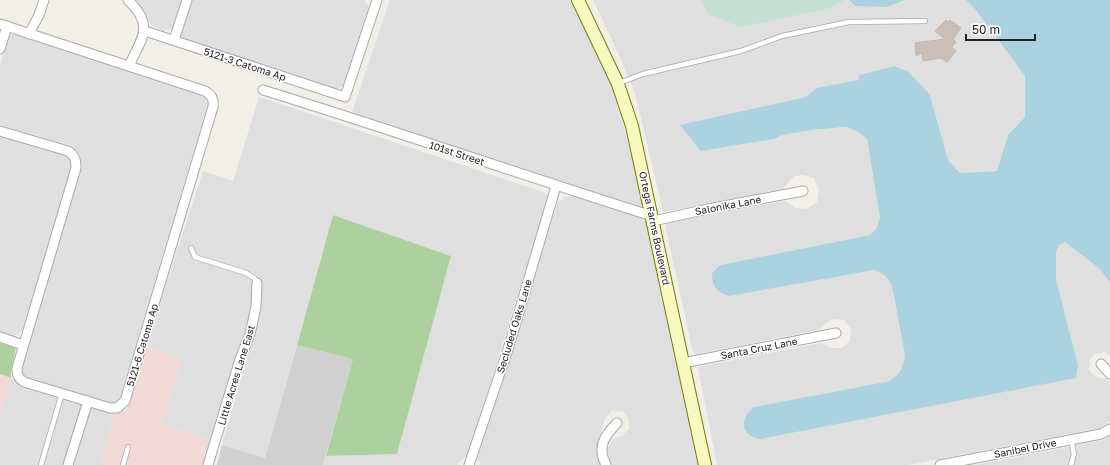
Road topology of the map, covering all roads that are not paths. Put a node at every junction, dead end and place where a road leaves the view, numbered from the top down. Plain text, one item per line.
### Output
1 (44, 0) edge
2 (128, 0) edge
3 (187, 0) edge
4 (377, 0) edge
5 (578, 0) edge
6 (925, 21) dead end
7 (3, 25) edge
8 (145, 31) junction
9 (29, 34) junction
10 (174, 40) junction
11 (0, 49) edge
12 (129, 66) junction
13 (618, 84) junction
14 (263, 90) dead end
15 (0, 130) edge
16 (556, 186) junction
17 (803, 191) dead end
18 (652, 218) junction
19 (191, 248) dead end
20 (257, 283) joint
21 (836, 333) dead end
22 (0, 337) edge
23 (23, 345) junction
24 (684, 363) junction
25 (1101, 364) dead end
26 (1110, 374) edge
27 (62, 394) junction
28 (88, 401) junction
29 (617, 423) dead end
30 (1110, 429) edge
31 (1071, 439) junction
32 (128, 447) dead end
33 (41, 465) edge
34 (68, 465) edge
35 (122, 465) edge
36 (208, 465) edge
37 (469, 465) edge
38 (606, 465) edge
39 (705, 465) edge
40 (940, 465) edge
41 (1071, 465) edge

1 - 9 street
2 - 8 street
3 - 10 street
4 - 10 street, 5121-3 Catoma Ap
5 - 13 street, Ortega Farms Boulevard
6 - 13 lane
7 - 9 street, 5121-6 Catoma Ap
7 - 11 street
8 - 10 street, 5121-3 Catoma Ap
8 - 12 street
9 - 12 street, 5121-6 Catoma Ap
12 - 28 street, 5121-6 Catoma Ap
13 - 18 street, Ortega Farms Boulevard
14 - 16 street, 101st Street
15 - 23 street, 5121-6 Catoma Ap
16 - 18 street, 101st Street
16 - 37 street, Secluded Oaks Lane
17 - 18 street, Salonika Lane
18 - 24 street, Ortega Farms Boulevard
19 - 20 lane
20 - 36 street, Little Acres Lane East
21 - 24 street, Santa Cruz Lane
22 - 23 street
23 - 27 street, 5121-6 Catoma Ap
24 - 39 street, Ortega Farms Boulevard
25 - 26 street
27 - 28 street, 5121-6 Catoma Ap
27 - 33 lane
28 - 34 street
29 - 38 street
30 - 31 street, Sanibel Drive
31 - 40 street, Sanibel Drive
31 - 41 lane
32 - 35 lane

